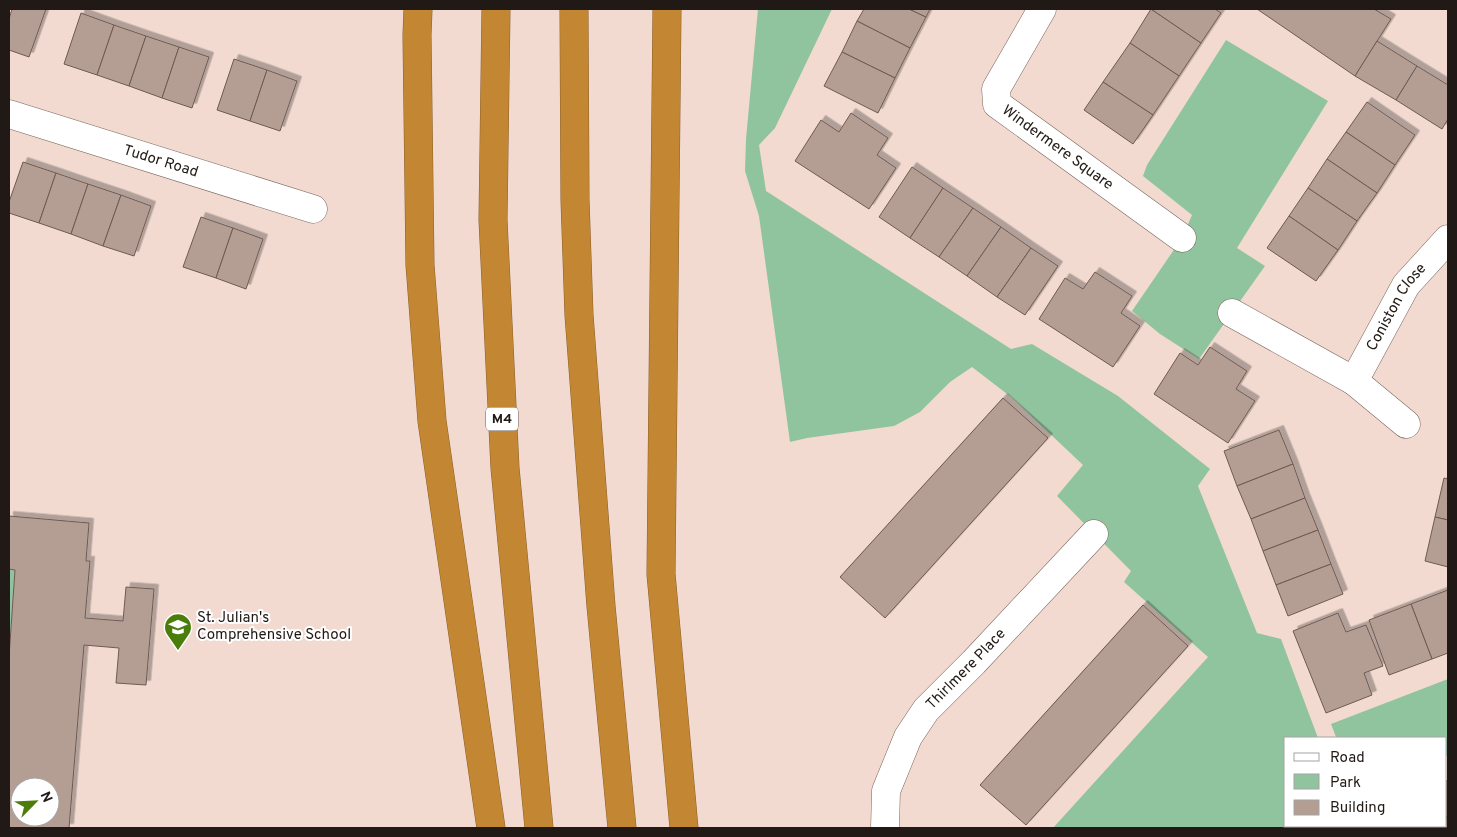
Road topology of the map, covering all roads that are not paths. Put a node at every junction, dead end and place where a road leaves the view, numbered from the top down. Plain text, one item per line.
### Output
1 (418, 9) edge
2 (496, 9) edge
3 (574, 9) edge
4 (668, 9) edge
5 (1042, 9) edge
6 (9, 114) edge
7 (313, 210) dead end
8 (1182, 238) dead end
9 (1448, 239) edge
10 (1232, 313) dead end
11 (1354, 381) junction
12 (1406, 424) dead end
13 (1094, 534) dead end
14 (491, 828) edge
15 (539, 828) edge
16 (622, 828) edge
17 (684, 828) edge
18 (885, 828) edge

1 - 14 highway
2 - 15 highway, M4
3 - 16 highway
4 - 17 highway
5 - 8 street, Windermere Square
6 - 7 street, Tudor Road
9 - 11 street, Coniston Close
10 - 11 street
11 - 12 street
13 - 18 street, Thirlmere Place

